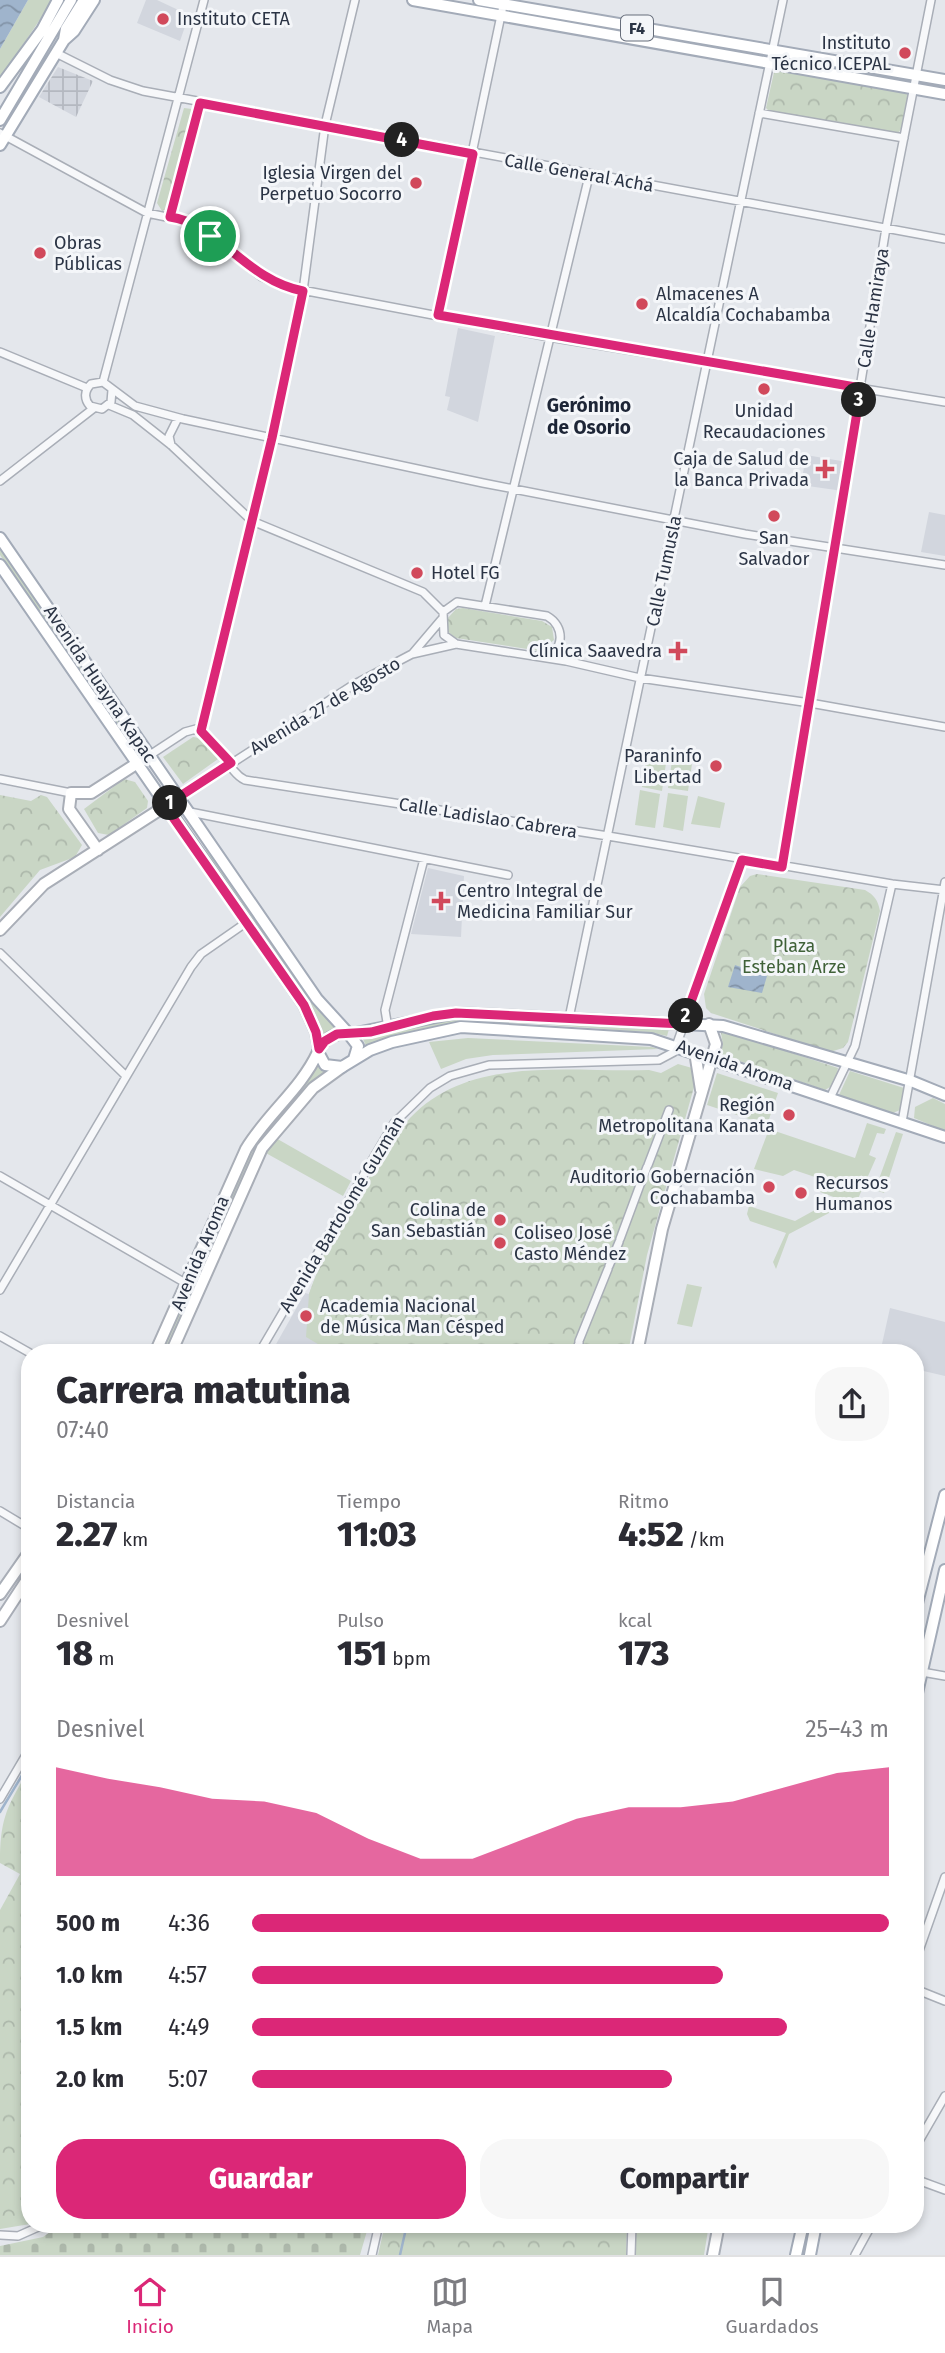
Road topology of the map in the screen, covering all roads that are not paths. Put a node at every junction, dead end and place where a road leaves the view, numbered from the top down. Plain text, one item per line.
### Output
1 (58, 0) edge
2 (72, 0) edge
3 (84, 0) edge
4 (94, 0) edge
5 (204, 0) edge
6 (355, 0) edge
7 (413, 0) edge
8 (479, 0) edge
9 (783, 0) edge
10 (931, 0) edge
11 (503, 6) edge
12 (64, 40) junction
13 (56, 53) junction
14 (770, 57) junction
15 (26, 72) junction
16 (916, 76) junction
17 (945, 80) edge
18 (0, 87) edge
19 (914, 88) junction
20 (945, 94) edge
21 (0, 96) edge
22 (178, 98) junction
23 (200, 103) junction
24 (758, 113) junction
25 (0, 120) edge
26 (325, 125) junction
27 (2, 138) edge
28 (904, 138) junction
29 (473, 154) junction
30 (589, 176) junction
31 (743, 202) junction
32 (147, 212) junction
33 (170, 217) junction
34 (886, 228) junction
35 (945, 239) edge
36 (303, 291) junction
37 (438, 315) junction
38 (549, 337) junction
39 (0, 352) edge
40 (707, 363) junction
41 (103, 382) junction
42 (87, 388) junction
43 (861, 388) junction
44 (112, 390) junction
45 (945, 402) edge
46 (109, 405) junction
47 (94, 408) junction
48 (178, 418) junction
49 (272, 438) junction
50 (171, 445) junction
51 (0, 481) edge
52 (513, 489) junction
53 (675, 520) junction
54 (251, 521) junction
55 (0, 538) edge
56 (836, 548) junction
57 (0, 565) edge
58 (945, 565) edge
59 (485, 606) junction
60 (442, 616) junction
61 (456, 644) junction
62 (412, 653) junction
63 (542, 657) junction
64 (640, 678) junction
65 (810, 703) junction
66 (945, 727) edge
67 (201, 731) junction
68 (150, 755) junction
69 (231, 763) junction
70 (137, 764) junction
71 (0, 779) edge
72 (71, 793) junction
73 (178, 798) junction
74 (165, 806) junction
75 (187, 811) junction
76 (608, 836) junction
77 (98, 850) junction
78 (424, 859) junction
79 (742, 860) junction
80 (782, 867) junction
81 (508, 875) dead end
82 (892, 884) junction
83 (945, 887) edge
84 (247, 922) junction
85 (0, 930) edge
86 (0, 953) edge
87 (569, 1018) junction
88 (683, 1024) junction
89 (709, 1024) junction
90 (388, 1028) junction
91 (350, 1034) junction
92 (677, 1045) junction
93 (319, 1051) junction
94 (695, 1052) junction
95 (712, 1058) junction
96 (354, 1059) junction
97 (847, 1062) junction
98 (342, 1067) junction
99 (126, 1076) junction
100 (911, 1081) junction
101 (701, 1092) junction
102 (945, 1095) edge
103 (830, 1098) junction
104 (669, 1111) dead end
105 (902, 1122) junction
106 (945, 1136) edge
107 (0, 1177) edge
108 (49, 1206) junction
109 (187, 1284) junction
110 (0, 1290) edge
111 (0, 1336) edge
112 (159, 1344) edge
113 (175, 1344) edge
114 (264, 1344) edge
115 (578, 1344) edge
116 (639, 1344) edge
117 (21, 1348) edge
118 (945, 1495) edge
119 (0, 1511) edge
120 (21, 1524) edge
121 (21, 1564) edge
122 (945, 1572) edge
123 (924, 1576) edge
124 (21, 1589) edge
125 (0, 1594) edge
126 (0, 1621) edge
127 (924, 1663) edge
128 (924, 1672) edge
129 (945, 1676) edge
130 (21, 1763) edge
131 (0, 1799) edge
132 (945, 1877) edge
133 (924, 1936) edge
134 (924, 1993) edge
135 (945, 2001) edge
136 (945, 2096) edge
137 (924, 2132) edge
138 (924, 2182) edge
139 (945, 2190) edge
140 (25, 2233) edge
141 (377, 2233) edge
142 (632, 2233) edge
143 (717, 2233) edge
144 (801, 2233) edge
145 (814, 2233) edge
146 (867, 2233) edge
147 (0, 2235) edge
148 (372, 2255) edge
149 (631, 2255) edge
150 (713, 2255) edge
151 (796, 2255) edge
152 (810, 2255) edge
153 (855, 2255) edge

1 - 18 main road
2 - 15 main road
3 - 12 main road
4 - 12 main road
5 - 22 street
6 - 26 street
7 - 11 main road, F4
8 - 11 main road, F4
9 - 14 street, Calle Tumusla
10 - 16 street, Calle Hamiraya
11 - 14 main road, F4
11 - 29 street
12 - 13 main road
13 - 22 street, Calle General Achá
13 - 27 main road
14 - 16 main road, F4
14 - 19 main road, F4
14 - 24 street, Calle Tumusla
15 - 21 main road
15 - 25 main road
16 - 17 main road, F4
16 - 19 street, Calle Hamiraya
19 - 20 main road, F4
19 - 28 street, Calle Hamiraya
22 - 23 street, Calle General Achá
22 - 32 street
23 - 26 street, Calle General Achá
23 - 33 street
24 - 28 street
24 - 31 street, Calle Tumusla
26 - 29 street, Calle General Achá
26 - 36 street
27 - 32 street
28 - 34 street, Calle Hamiraya
29 - 30 street, Calle General Achá
29 - 37 street
30 - 31 street, Calle General Achá
30 - 38 street
31 - 34 street, Calle General Achá
31 - 40 street, Calle Tumusla
32 - 33 street
32 - 41 street
33 - 36 street
34 - 35 street, Calle General Achá
34 - 43 street, Calle Hamiraya
36 - 37 street
36 - 49 street
37 - 38 street
38 - 40 street
38 - 52 street
39 - 42 street
40 - 43 street
40 - 53 street, Calle Tumusla
41 - 42 street
41 - 44 street
42 - 47 street
43 - 45 street
43 - 56 street, Calle Hamiraya
44 - 46 street
44 - 48 street
46 - 47 street
46 - 50 street
47 - 51 street
48 - 49 street
48 - 50 street
49 - 52 street
49 - 54 street
50 - 54 street
52 - 53 street
52 - 59 street
53 - 56 street
53 - 64 street, Calle Tumusla
54 - 60 street
54 - 67 street
55 - 68 main road, Avenida Huayna Kapac
56 - 58 street
56 - 65 street, Calle Hamiraya
57 - 70 main road, Avenida Huayna Kapac
59 - 60 street
59 - 63 street
60 - 61 street
60 - 62 street, Avenida 27 de Agosto
61 - 62 street, Avenida 27 de Agosto
61 - 63 street
62 - 69 street, Avenida 27 de Agosto
63 - 64 street
64 - 65 street
64 - 76 street, Calle Tumusla
65 - 66 street
65 - 80 street, Calle Hamiraya
67 - 68 street
67 - 69 street, Calle Ladislao Cabrera
68 - 70 main road
68 - 73 main road, Avenida Huayna Kapac
69 - 73 street, Avenida 27 de Agosto
69 - 76 street, Calle Ladislao Cabrera
70 - 72 main road
70 - 74 main road, Avenida Huayna Kapac
71 - 72 street
72 - 77 main road
73 - 74 main road, Avenida 27 de Agosto
73 - 75 main road, Avenida Huayna Kapac
74 - 77 main road, Avenida 27 de Agosto
74 - 84 main road, Avenida Huayna Kapac
75 - 78 street
75 - 91 main road, Avenida Huayna Kapac
76 - 79 street, Calle Ladislao Cabrera
76 - 87 street, Calle Tumusla
77 - 85 main road, Avenida 27 de Agosto
78 - 81 street
78 - 90 street
79 - 80 street, Calle Ladislao Cabrera
79 - 88 street
80 - 82 street, Calle Ladislao Cabrera
82 - 83 street, Calle Ladislao Cabrera
82 - 97 street
83 - 100 street
84 - 93 main road, Avenida Huayna Kapac
84 - 99 street
86 - 99 street
87 - 88 main road, Avenida Aroma
87 - 90 main road, Avenida Aroma
88 - 89 main road, Avenida Aroma
88 - 92 street
89 - 95 main road
89 - 97 main road, Avenida Aroma
90 - 91 main road, Avenida Aroma
91 - 93 main road
91 - 96 main road
92 - 94 main road, Avenida Aroma
92 - 96 main road, Avenida Aroma
92 - 114 street, Avenida Bartolomé Guzmán
93 - 98 main road
93 - 109 main road, Avenida Aroma
94 - 95 main road, Avenida Aroma
94 - 101 main road
95 - 101 main road
95 - 103 main road, Avenida Aroma
96 - 98 main road
97 - 100 main road, Avenida Aroma
97 - 103 street
98 - 113 main road, Avenida Aroma
99 - 108 street
100 - 102 main road, Avenida Aroma
100 - 105 street
101 - 116 main road
103 - 105 main road, Avenida Aroma
104 - 115 street
105 - 106 main road, Avenida Aroma
107 - 108 street
108 - 109 street
108 - 110 street
109 - 112 main road, Avenida Aroma
111 - 117 street
118 - 123 main road
119 - 120 street
121 - 125 main road
122 - 127 main road
124 - 126 main road
128 - 129 street
130 - 131 street
132 - 133 street
134 - 135 street
136 - 137 street
138 - 139 street
140 - 147 street
141 - 148 street
142 - 149 street
143 - 150 main road
144 - 151 main road
145 - 152 main road
146 - 153 street

